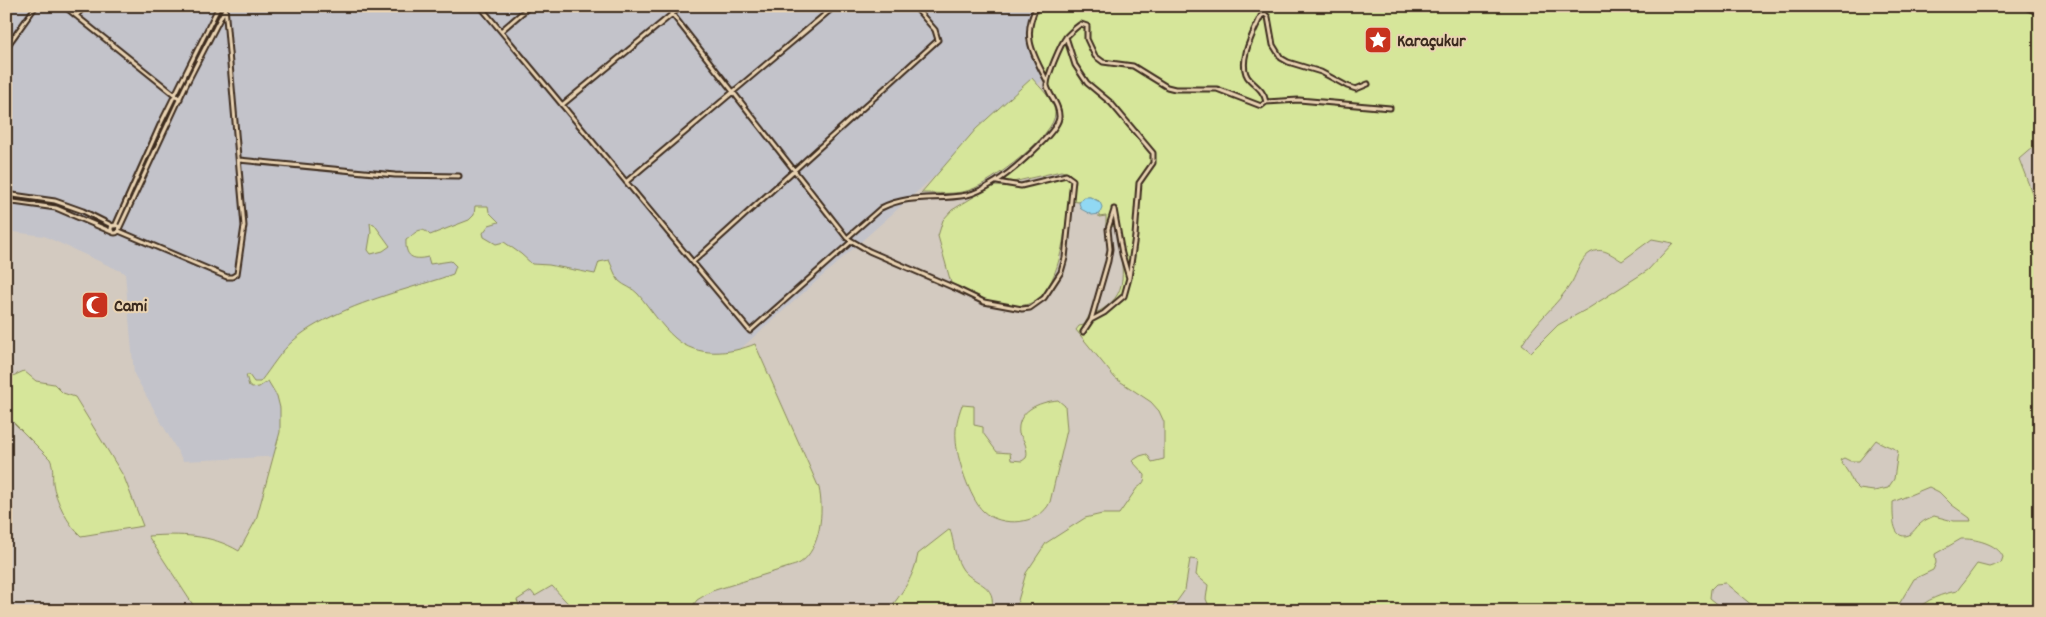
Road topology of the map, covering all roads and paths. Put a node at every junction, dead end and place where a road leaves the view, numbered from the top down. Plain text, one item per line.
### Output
1 (36, 6) edge
2 (64, 6) edge
3 (85, 6) edge
4 (219, 6) edge
5 (480, 6) edge
6 (530, 6) edge
7 (666, 6) edge
8 (682, 6) edge
9 (836, 6) edge
10 (914, 6) edge
11 (1037, 6) edge
12 (2023, 6) edge
13 (226, 7) edge
14 (672, 14) junction
15 (2040, 14) edge
16 (76, 16) junction
17 (501, 31) junction
18 (1066, 37) junction
19 (6, 48) edge
20 (1047, 82) junction
21 (1368, 84) dead end
22 (733, 92) junction
23 (175, 95) junction
24 (180, 99) junction
25 (1266, 102) junction
26 (562, 104) junction
27 (1390, 108) dead end
28 (239, 160) junction
29 (793, 171) junction
30 (458, 176) dead end
31 (626, 182) junction
32 (996, 182) junction
33 (6, 194) edge
34 (6, 201) edge
35 (114, 226) junction
36 (119, 230) junction
37 (112, 232) junction
38 (847, 238) junction
39 (852, 241) junction
40 (692, 262) junction
41 (1129, 278) junction
42 (1091, 320) junction
43 (1083, 332) dead end

1 - 19 street
2 - 16 street
3 - 16 street
4 - 23 street
5 - 17 street
6 - 17 street
7 - 14 street
8 - 14 street
9 - 22 street
10 - 29 street
11 - 20 street
12 - 15 street
13 - 24 street
13 - 28 street
14 - 22 street
14 - 26 street
16 - 23 street
17 - 26 street
18 - 20 street
18 - 25 street
18 - 41 street
20 - 32 street
21 - 25 street
22 - 29 street
22 - 31 street
23 - 24 street
23 - 35 street
24 - 36 street
25 - 27 street
26 - 31 street
28 - 30 street
28 - 36 street
29 - 38 street
29 - 40 street
31 - 40 street
32 - 38 street
32 - 39 street
33 - 35 street
34 - 37 street
35 - 36 street
35 - 37 street
36 - 37 street
38 - 39 street
39 - 40 street
41 - 42 street
41 - 42 street
42 - 43 street

